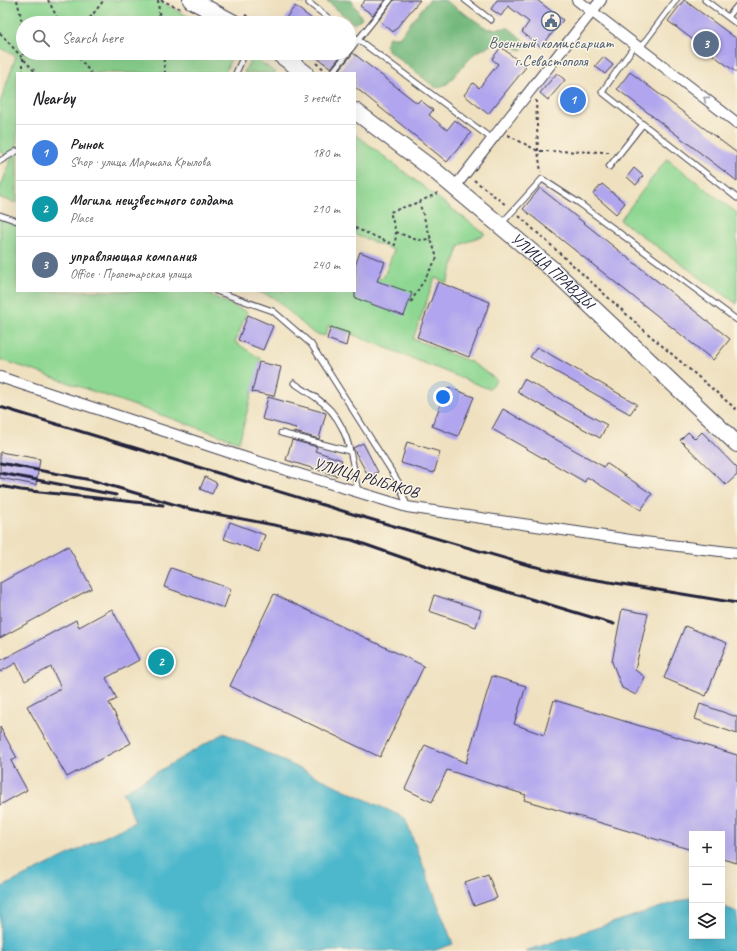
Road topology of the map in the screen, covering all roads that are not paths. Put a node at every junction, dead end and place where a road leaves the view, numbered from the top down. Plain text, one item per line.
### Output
1 (191, 0) edge
2 (390, 0) edge
3 (465, 0) edge
4 (577, 0) edge
5 (601, 0) edge
6 (676, 0) edge
7 (705, 0) edge
8 (308, 3) dead end
9 (737, 6) edge
10 (592, 12) junction
11 (221, 16) edge
12 (326, 16) edge
13 (728, 17) junction
14 (491, 20) dead end
15 (737, 24) edge
16 (358, 40) junction
17 (356, 42) edge
18 (638, 46) junction
19 (242, 60) edge
20 (287, 60) edge
21 (342, 60) edge
22 (236, 72) edge
23 (304, 72) edge
24 (333, 72) edge
25 (356, 112) edge
26 (737, 122) edge
27 (643, 124) junction
28 (492, 139) junction
29 (16, 152) edge
30 (0, 161) edge
31 (609, 167) dead end
32 (454, 188) junction
33 (737, 198) edge
34 (0, 215) edge
35 (16, 221) edge
36 (500, 225) junction
37 (219, 292) edge
38 (737, 320) edge
39 (0, 377) edge
40 (294, 383) dead end
41 (281, 433) dead end
42 (737, 444) edge
43 (349, 451) junction
44 (358, 492) junction
45 (407, 507) junction
46 (737, 553) edge

1 - 11 main road
2 - 16 lane
3 - 14 lane
4 - 10 street
5 - 10 street
6 - 18 lane
7 - 13 lane
8 - 12 lane
9 - 13 lane
10 - 18 street
10 - 28 street
13 - 15 lane
16 - 17 lane
16 - 28 lane
26 -> 18 street
18 - 27 lane
19 - 22 lane
20 - 23 main road
21 - 24 lane
25 - 32 main road, УЛИЦА ПРАВДЫ
27 - 31 lane
27 - 33 lane
28 - 32 street
29 - 30 lane
32 - 36 main road, УЛИЦА ПРАВДЫ
34 - 35 lane
36 - 38 lane
36 - 42 main road, УЛИЦА ПРАВДЫ
37 - 45 lane
39 - 44 street, УЛИЦА РЫБАКОВ
40 - 43 lane
41 - 43 lane
43 - 44 lane
44 - 45 street, УЛИЦА РЫБАКОВ
45 - 46 street, УЛИЦА РЫБАКОВ

